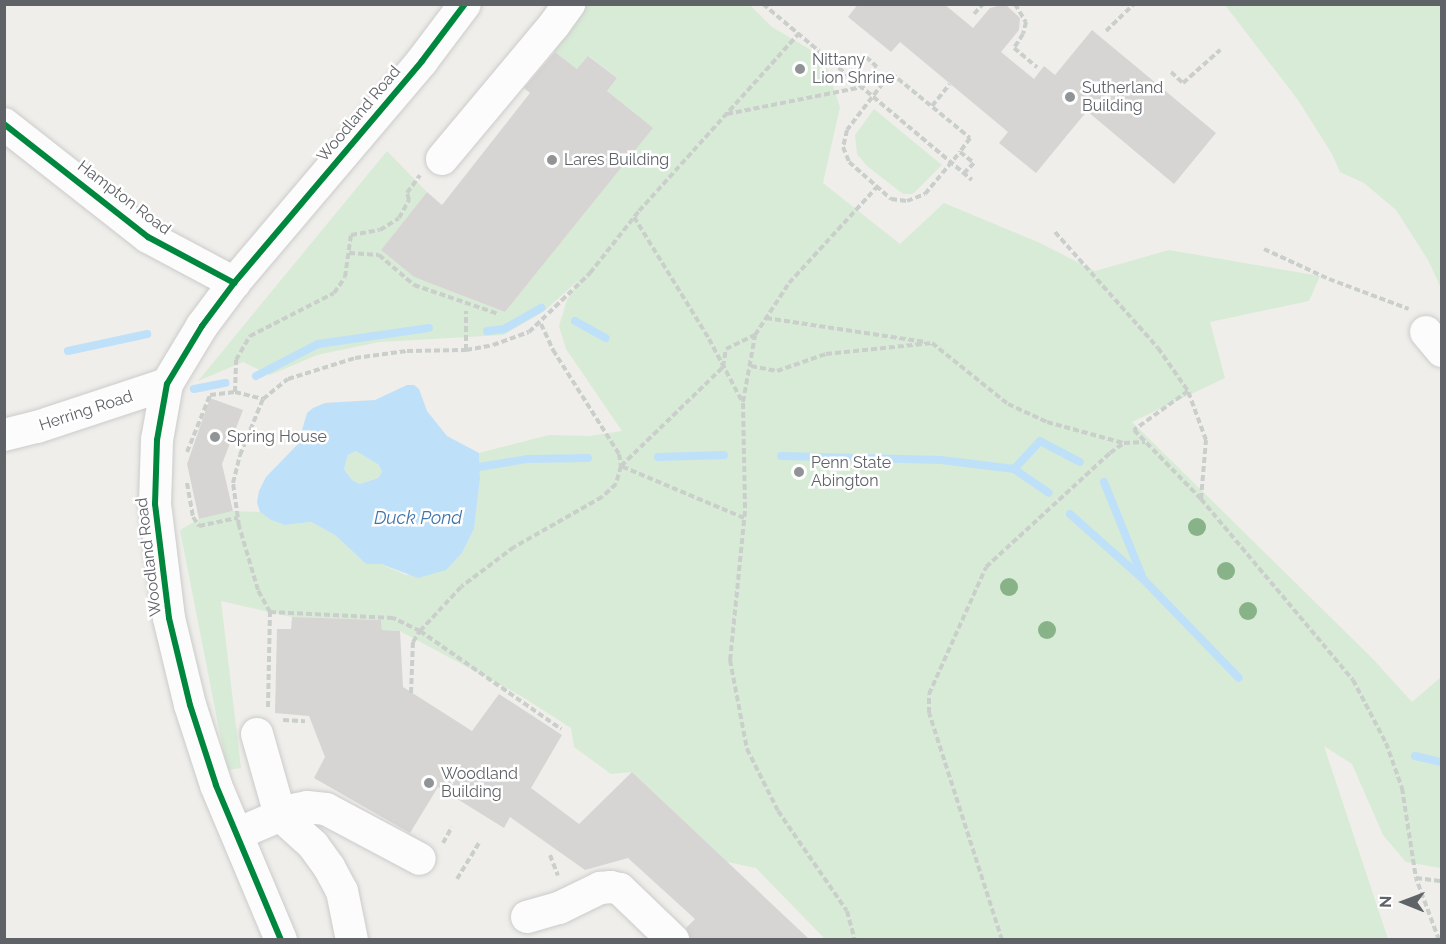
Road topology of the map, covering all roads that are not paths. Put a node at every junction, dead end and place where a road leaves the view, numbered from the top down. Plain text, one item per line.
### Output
1 (465, 4) edge
2 (569, 4) edge
3 (4, 124) edge
4 (442, 159) road end
5 (234, 283) junction
6 (167, 384) junction
7 (4, 435) edge
8 (262, 727) road end
9 (280, 815) junction
10 (237, 834) junction
11 (420, 859) dead end
12 (526, 917) dead end
13 (281, 939) edge
14 (352, 939) edge
15 (673, 939) edge

1 - 5 street, Woodland Road
2 - 4 street
3 - 5 street, Hampton Road
5 - 6 street, Woodland Road
6 - 7 street, Herring Road
6 - 10 street, Woodland Road
8 - 9 street
9 - 10 street
9 - 11 street
9 - 14 street
10 - 13 street, Woodland Road
12 - 15 street

